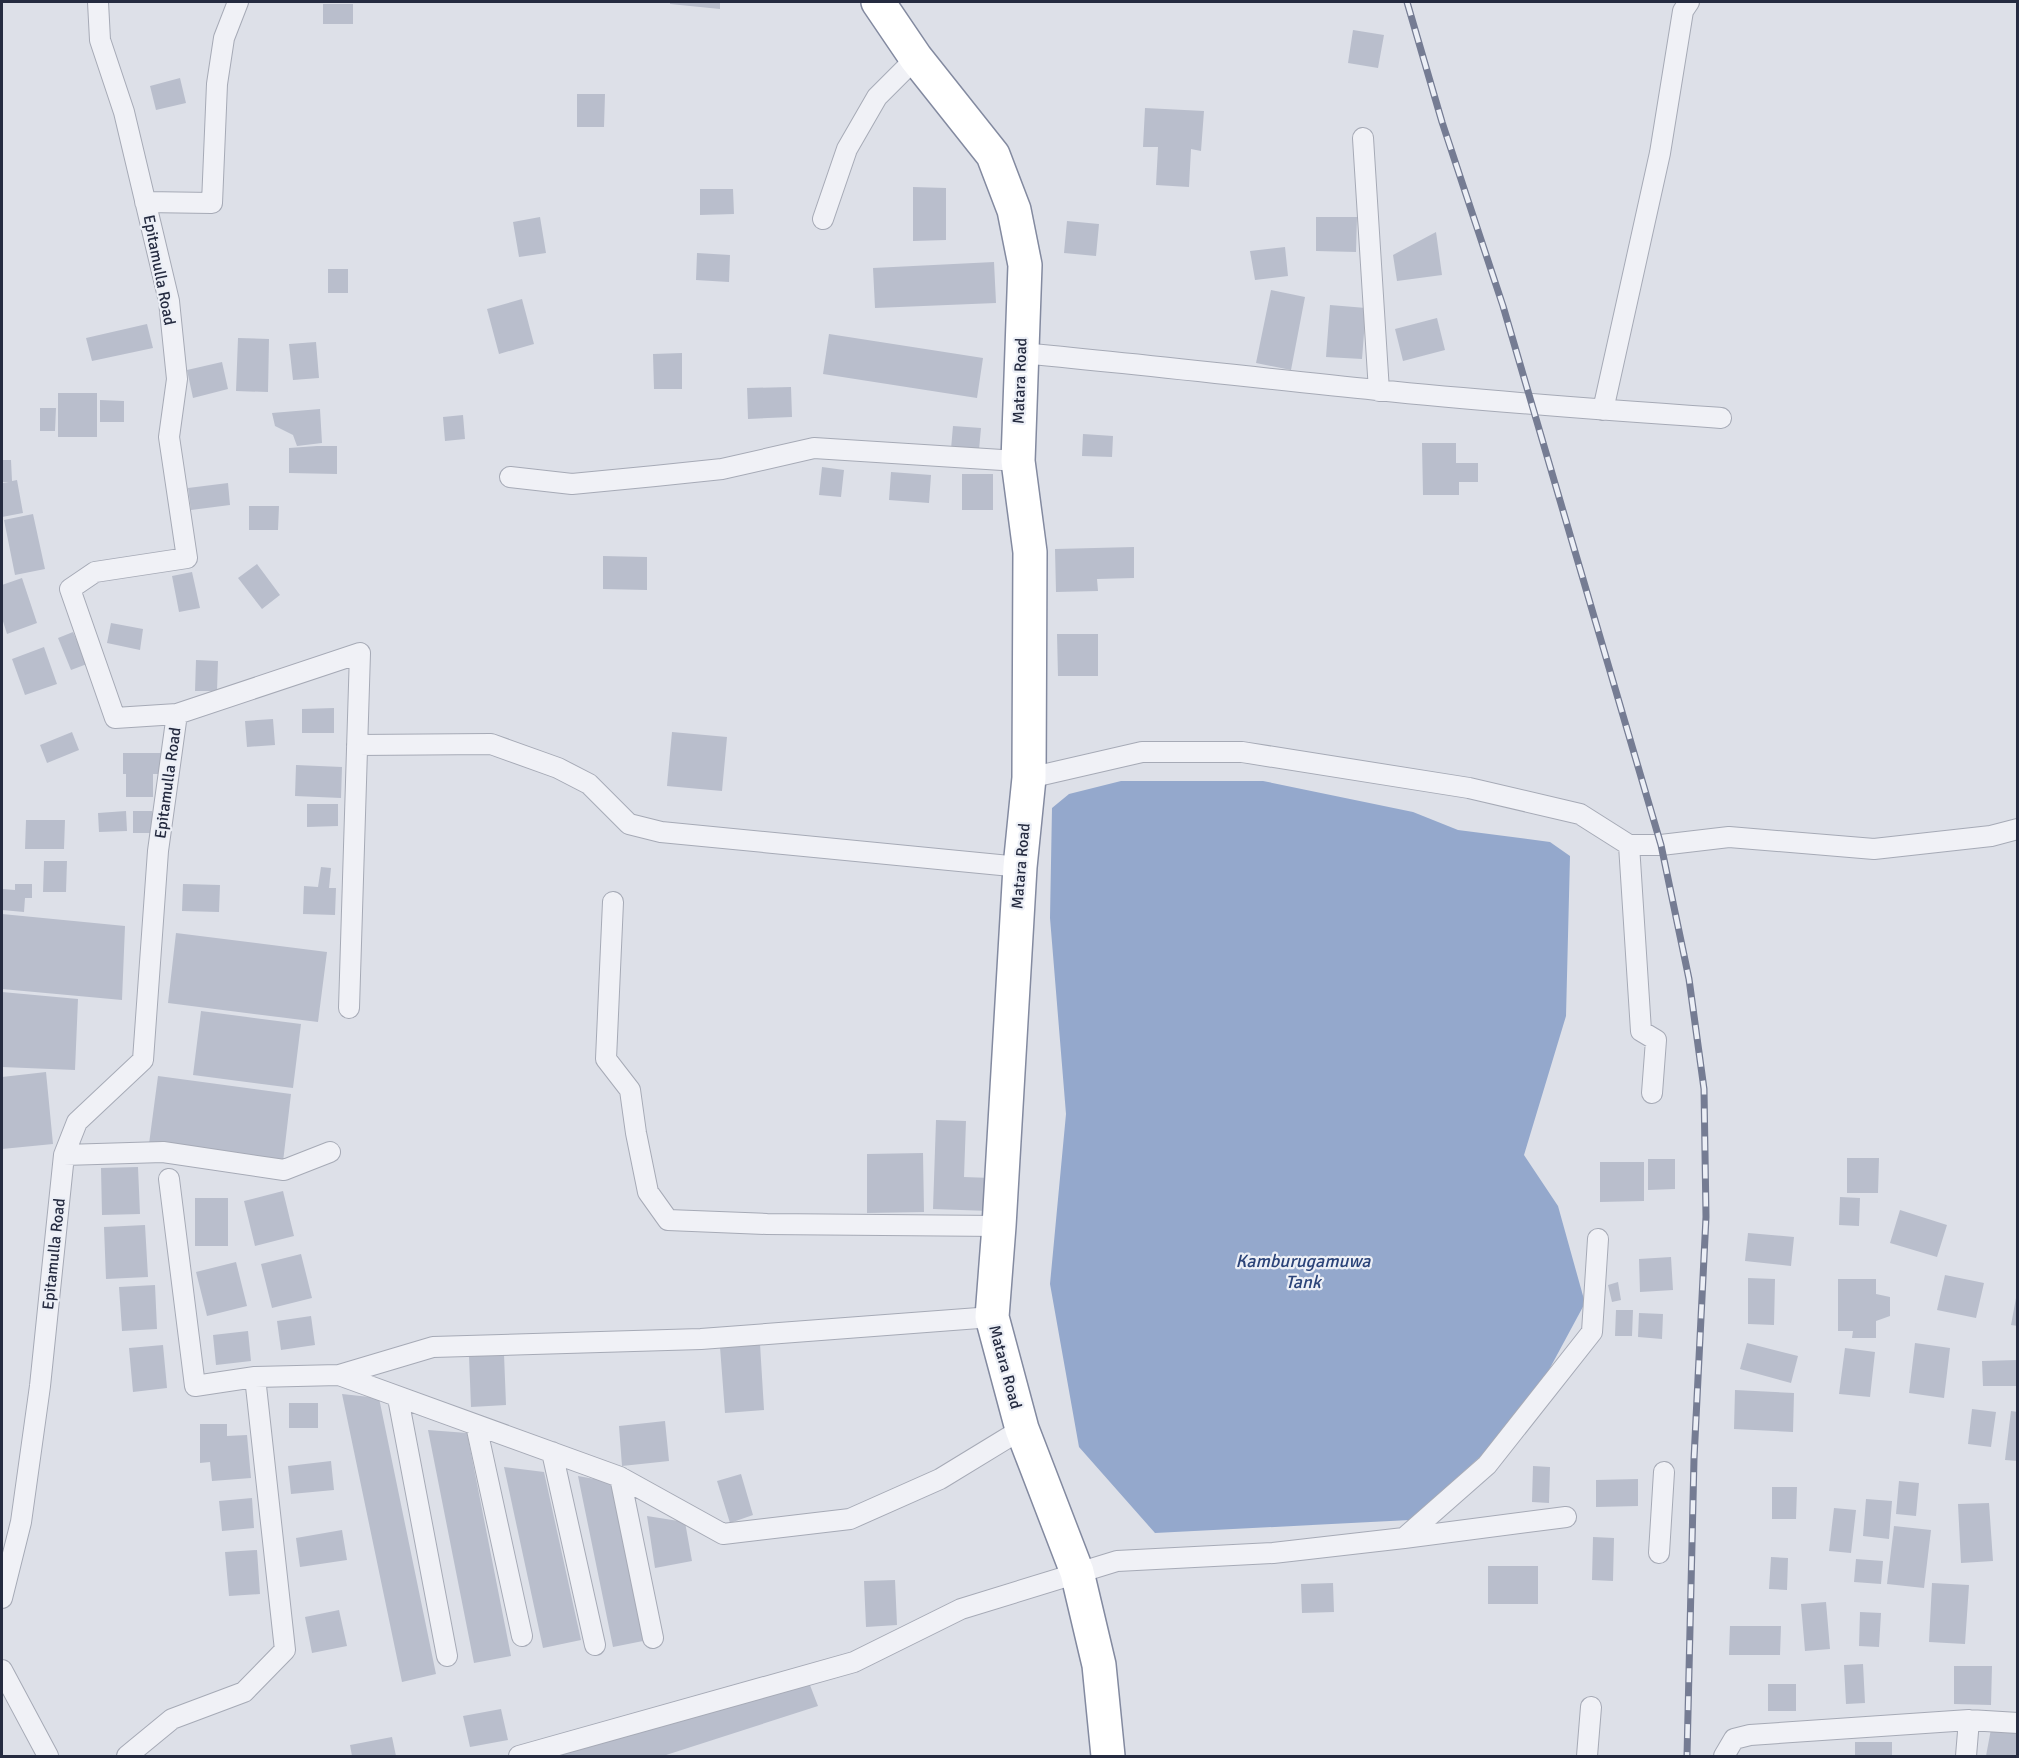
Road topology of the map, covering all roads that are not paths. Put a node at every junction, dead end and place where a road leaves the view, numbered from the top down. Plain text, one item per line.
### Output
1 (98, 2) edge
2 (238, 2) edge
3 (878, 2) edge
4 (1689, 2) edge
5 (916, 58) junction
6 (1363, 138) dead end
7 (145, 202) junction
8 (823, 219) dead end
9 (1020, 353) junction
10 (1379, 390) junction
11 (1604, 410) junction
12 (1722, 418) dead end
13 (1018, 461) junction
14 (510, 477) dead end
15 (177, 714) junction
16 (357, 745) junction
17 (1029, 778) junction
18 (2018, 829) edge
19 (1629, 845) junction
20 (1020, 867) junction
21 (613, 902) dead end
22 (349, 1008) dead end
23 (1652, 1093) dead end
24 (330, 1152) dead end
25 (64, 1155) junction
26 (169, 1179) dead end
27 (999, 1226) junction
28 (1598, 1239) dead end
29 (992, 1317) junction
30 (339, 1375) junction
31 (255, 1377) junction
32 (398, 1398) junction
33 (476, 1425) junction
34 (1023, 1429) junction
35 (552, 1452) junction
36 (1664, 1472) dead end
37 (620, 1477) junction
38 (1566, 1517) dead end
39 (1404, 1538) junction
40 (1659, 1553) dead end
41 (1077, 1572) junction
42 (2, 1598) edge
43 (522, 1636) dead end
44 (652, 1638) dead end
45 (595, 1645) dead end
46 (447, 1656) dead end
47 (2, 1670) edge
48 (1591, 1707) dead end
49 (1970, 1720) junction
50 (2018, 1723) edge
51 (48, 1756) edge
52 (127, 1756) edge
53 (519, 1756) edge
54 (1108, 1756) edge
55 (1587, 1756) edge
56 (1724, 1756) edge
57 (1966, 1756) edge

1 - 7 street, Epitamulla Road
2 - 7 street
3 - 5 highway, Matara Road
4 - 11 street
5 - 8 street
5 - 9 highway, Matara Road
6 - 10 street
7 - 15 street, Epitamulla Road
9 - 10 street
9 - 13 highway, Matara Road
10 - 11 street
11 - 12 street
13 - 14 street
13 - 17 highway, Matara Road
15 - 16 street
15 - 25 street, Epitamulla Road
16 - 20 street
16 - 22 street
17 - 19 street
17 - 20 highway, Matara Road
18 - 19 street
19 - 23 street
20 - 27 highway, Matara Road
21 - 27 street
24 - 25 street
25 - 42 street, Epitamulla Road
26 - 31 street
27 - 29 highway, Matara Road
28 - 39 street
29 - 30 street
29 - 34 highway, Matara Road
30 - 31 street
30 - 32 street
31 - 52 street
32 - 33 street
32 - 46 street
33 - 35 street
33 - 43 street
34 - 37 street
34 - 41 highway, Matara Road
35 - 37 street
35 - 45 street
36 - 40 street
37 - 44 street
38 - 39 street
39 - 41 street
41 - 53 street
41 - 54 highway, Matara Road
47 - 51 street
48 - 55 street
49 - 50 street
49 - 56 street
49 - 57 street

